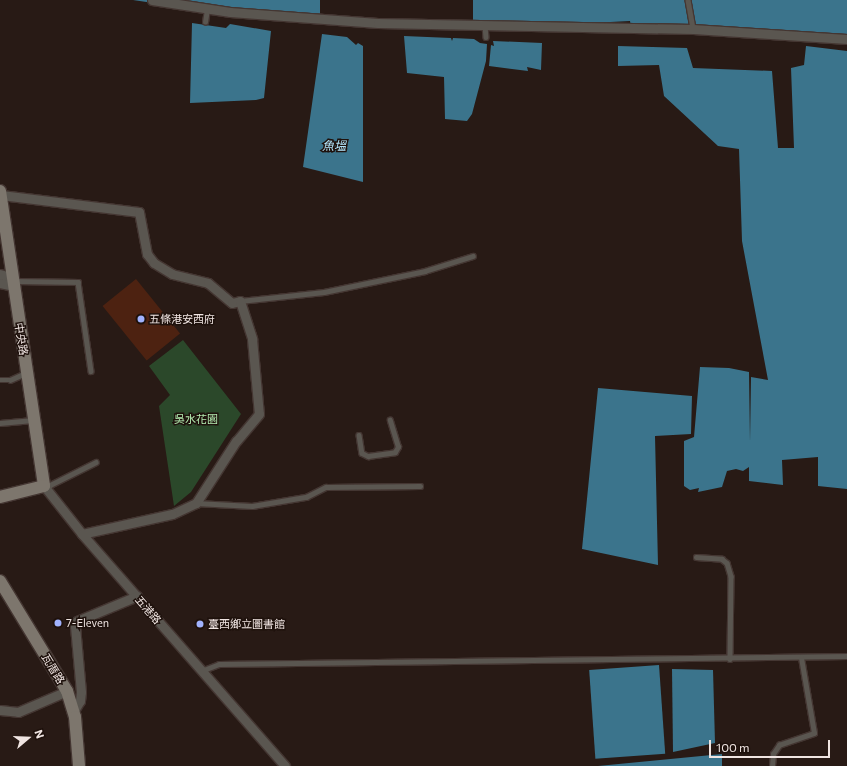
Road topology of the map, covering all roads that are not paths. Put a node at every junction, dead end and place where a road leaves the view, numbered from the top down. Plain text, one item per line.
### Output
1 (152, 0) edge
2 (688, 0) edge
3 (207, 9) junction
4 (205, 22) dead end
5 (485, 26) junction
6 (693, 29) junction
7 (486, 38) dead end
8 (847, 39) edge
9 (0, 191) edge
10 (0, 194) edge
11 (473, 256) dead end
12 (0, 274) edge
13 (13, 282) junction
14 (0, 283) edge
15 (240, 301) junction
16 (92, 371) dead end
17 (26, 373) junction
18 (0, 380) edge
19 (33, 420) junction
20 (390, 420) dead end
21 (0, 423) edge
22 (359, 434) dead end
23 (96, 462) dead end
24 (44, 485) junction
25 (420, 486) dead end
26 (0, 497) edge
27 (196, 503) junction
28 (82, 534) junction
29 (696, 557) dead end
30 (0, 581) edge
31 (137, 596) junction
32 (847, 656) edge
33 (801, 658) junction
34 (730, 659) junction
35 (201, 671) junction
36 (67, 692) junction
37 (0, 710) edge
38 (73, 712) junction
39 (79, 766) edge
40 (284, 766) edge
41 (772, 766) edge

1 - 3 street
2 - 6 lane
3 - 4 lane
3 - 5 street
5 - 6 street
5 - 7 lane
6 - 8 street
9 - 10 street, 中央路
10 - 13 street, 中央路
10 - 15 street
11 - 15 lane
12 - 13 street
13 - 14 street
13 - 16 lane
13 - 17 street, 中央路
15 - 27 street
17 - 18 lane
17 - 19 street, 中央路
19 - 21 lane
19 - 24 street, 中央路
20 - 22 lane
23 - 24 lane
24 - 26 street
24 - 28 street, 五港路
25 - 27 lane
27 - 28 street
28 - 31 street, 五港路
29 - 34 lane
30 - 36 street, 瓦厝路
31 - 35 street, 五港路
31 - 38 street
32 - 33 lane
33 - 34 lane
33 - 41 lane
34 - 35 lane
35 - 40 street, 五港路
36 - 37 street
36 - 38 street, 瓦厝路
38 - 39 street, 瓦厝路

